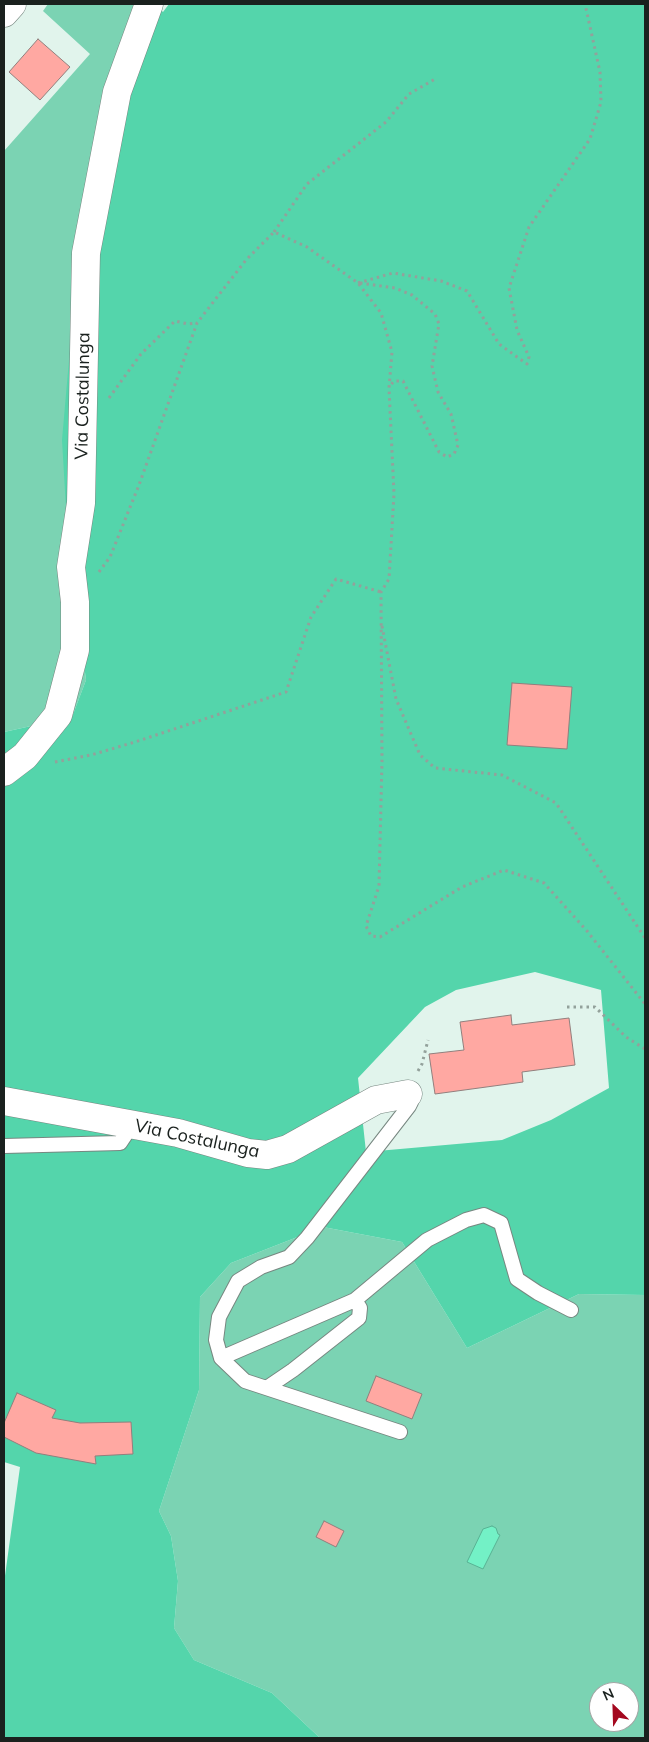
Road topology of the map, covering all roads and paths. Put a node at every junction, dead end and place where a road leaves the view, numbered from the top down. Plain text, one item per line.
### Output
1 (12, 4) edge
2 (149, 4) edge
3 (586, 4) edge
4 (4, 12) edge
5 (435, 79) dead end
6 (274, 232) junction
7 (358, 283) junction
8 (197, 322) junction
9 (389, 388) junction
10 (82, 427) junction
11 (380, 592) junction
12 (75, 602) junction
13 (380, 618) junction
14 (53, 762) dead end
15 (4, 772) edge
16 (645, 938) edge
17 (645, 1004) edge
18 (567, 1007) dead end
19 (428, 1040) dead end
20 (645, 1049) edge
21 (408, 1094) junction
22 (4, 1101) edge
23 (117, 1122) junction
24 (4, 1146) edge
25 (354, 1300) junction
26 (571, 1310) dead end
27 (221, 1358) junction
28 (268, 1387) junction
29 (400, 1432) dead end

1 - 4 street
2 - 10 street, Via Costalunga
3 - 7 path
5 - 6 path
6 - 7 path
6 - 8 path
7 - 9 path
7 - 9 path
8 - 10 path
8 - 12 path
9 - 11 path
10 - 12 street, Via Costalunga
11 - 13 path
11 - 14 path
12 - 15 street, Via Costalunga
13 - 16 path
13 - 17 path
18 - 20 path
19 - 21 path
21 - 23 street, Via Costalunga
21 - 27 lane
22 - 23 street, Via Costalunga
23 - 24 lane
25 - 26 lane
25 - 27 lane
25 - 28 lane
27 - 28 lane
28 - 29 lane

